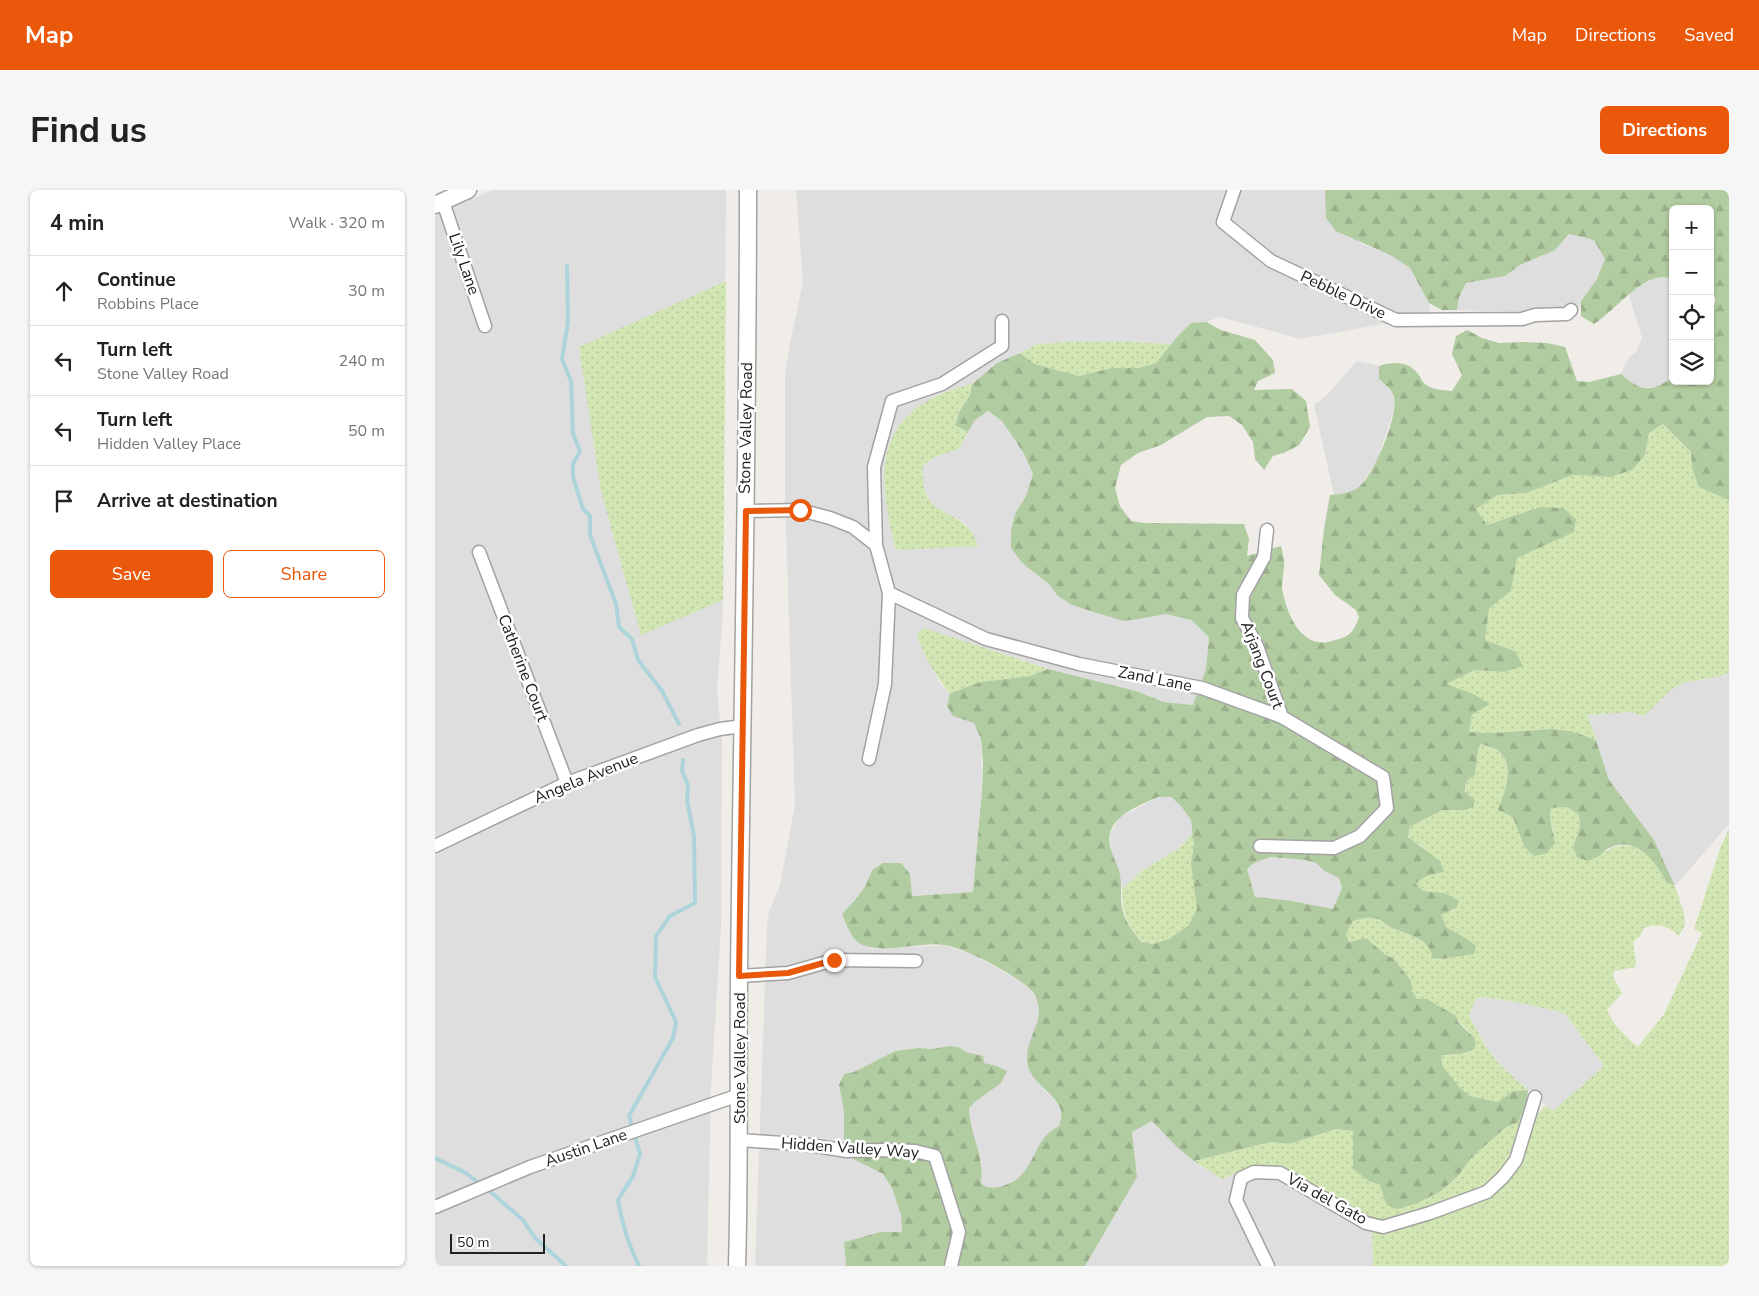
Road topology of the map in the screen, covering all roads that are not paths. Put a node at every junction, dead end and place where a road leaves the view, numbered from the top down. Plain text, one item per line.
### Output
1 (467, 190) edge
2 (748, 190) edge
3 (1234, 190) edge
4 (439, 203) edge
5 (1571, 310) dead end
6 (1001, 321) dead end
7 (485, 326) dead end
8 (746, 511) junction
9 (1267, 530) dead end
10 (876, 545) junction
11 (479, 552) dead end
12 (889, 593) junction
13 (1282, 717) junction
14 (743, 726) junction
15 (869, 760) dead end
16 (567, 783) junction
17 (435, 846) edge
18 (1261, 846) dead end
19 (915, 961) dead end
20 (739, 976) junction
21 (739, 1094) junction
22 (1535, 1097) dead end
23 (740, 1140) junction
24 (435, 1207) edge
25 (737, 1266) edge
26 (951, 1266) edge
27 (1269, 1266) edge

1 - 4 street
2 - 8 street, Stone Valley Road
3 - 5 street, Pebble Drive
4 - 7 street, Lily Lane
6 - 10 street
8 - 10 street
8 - 14 street, Stone Valley Road
9 - 13 street, Arjang Court
10 - 12 street
11 - 16 street, Catherine Court
12 - 13 street, Zand Lane
12 - 15 street
13 - 18 street, Zand Lane
14 - 16 street, Angela Avenue
14 - 20 street, Stone Valley Road
16 - 17 street, Angela Avenue
19 - 20 street
20 - 21 street, Stone Valley Road
21 - 23 street, Stone Valley Road
21 - 24 street, Austin Lane
22 - 27 street, Via del Gato
23 - 25 street, Stone Valley Road
23 - 26 street, Hidden Valley Way

